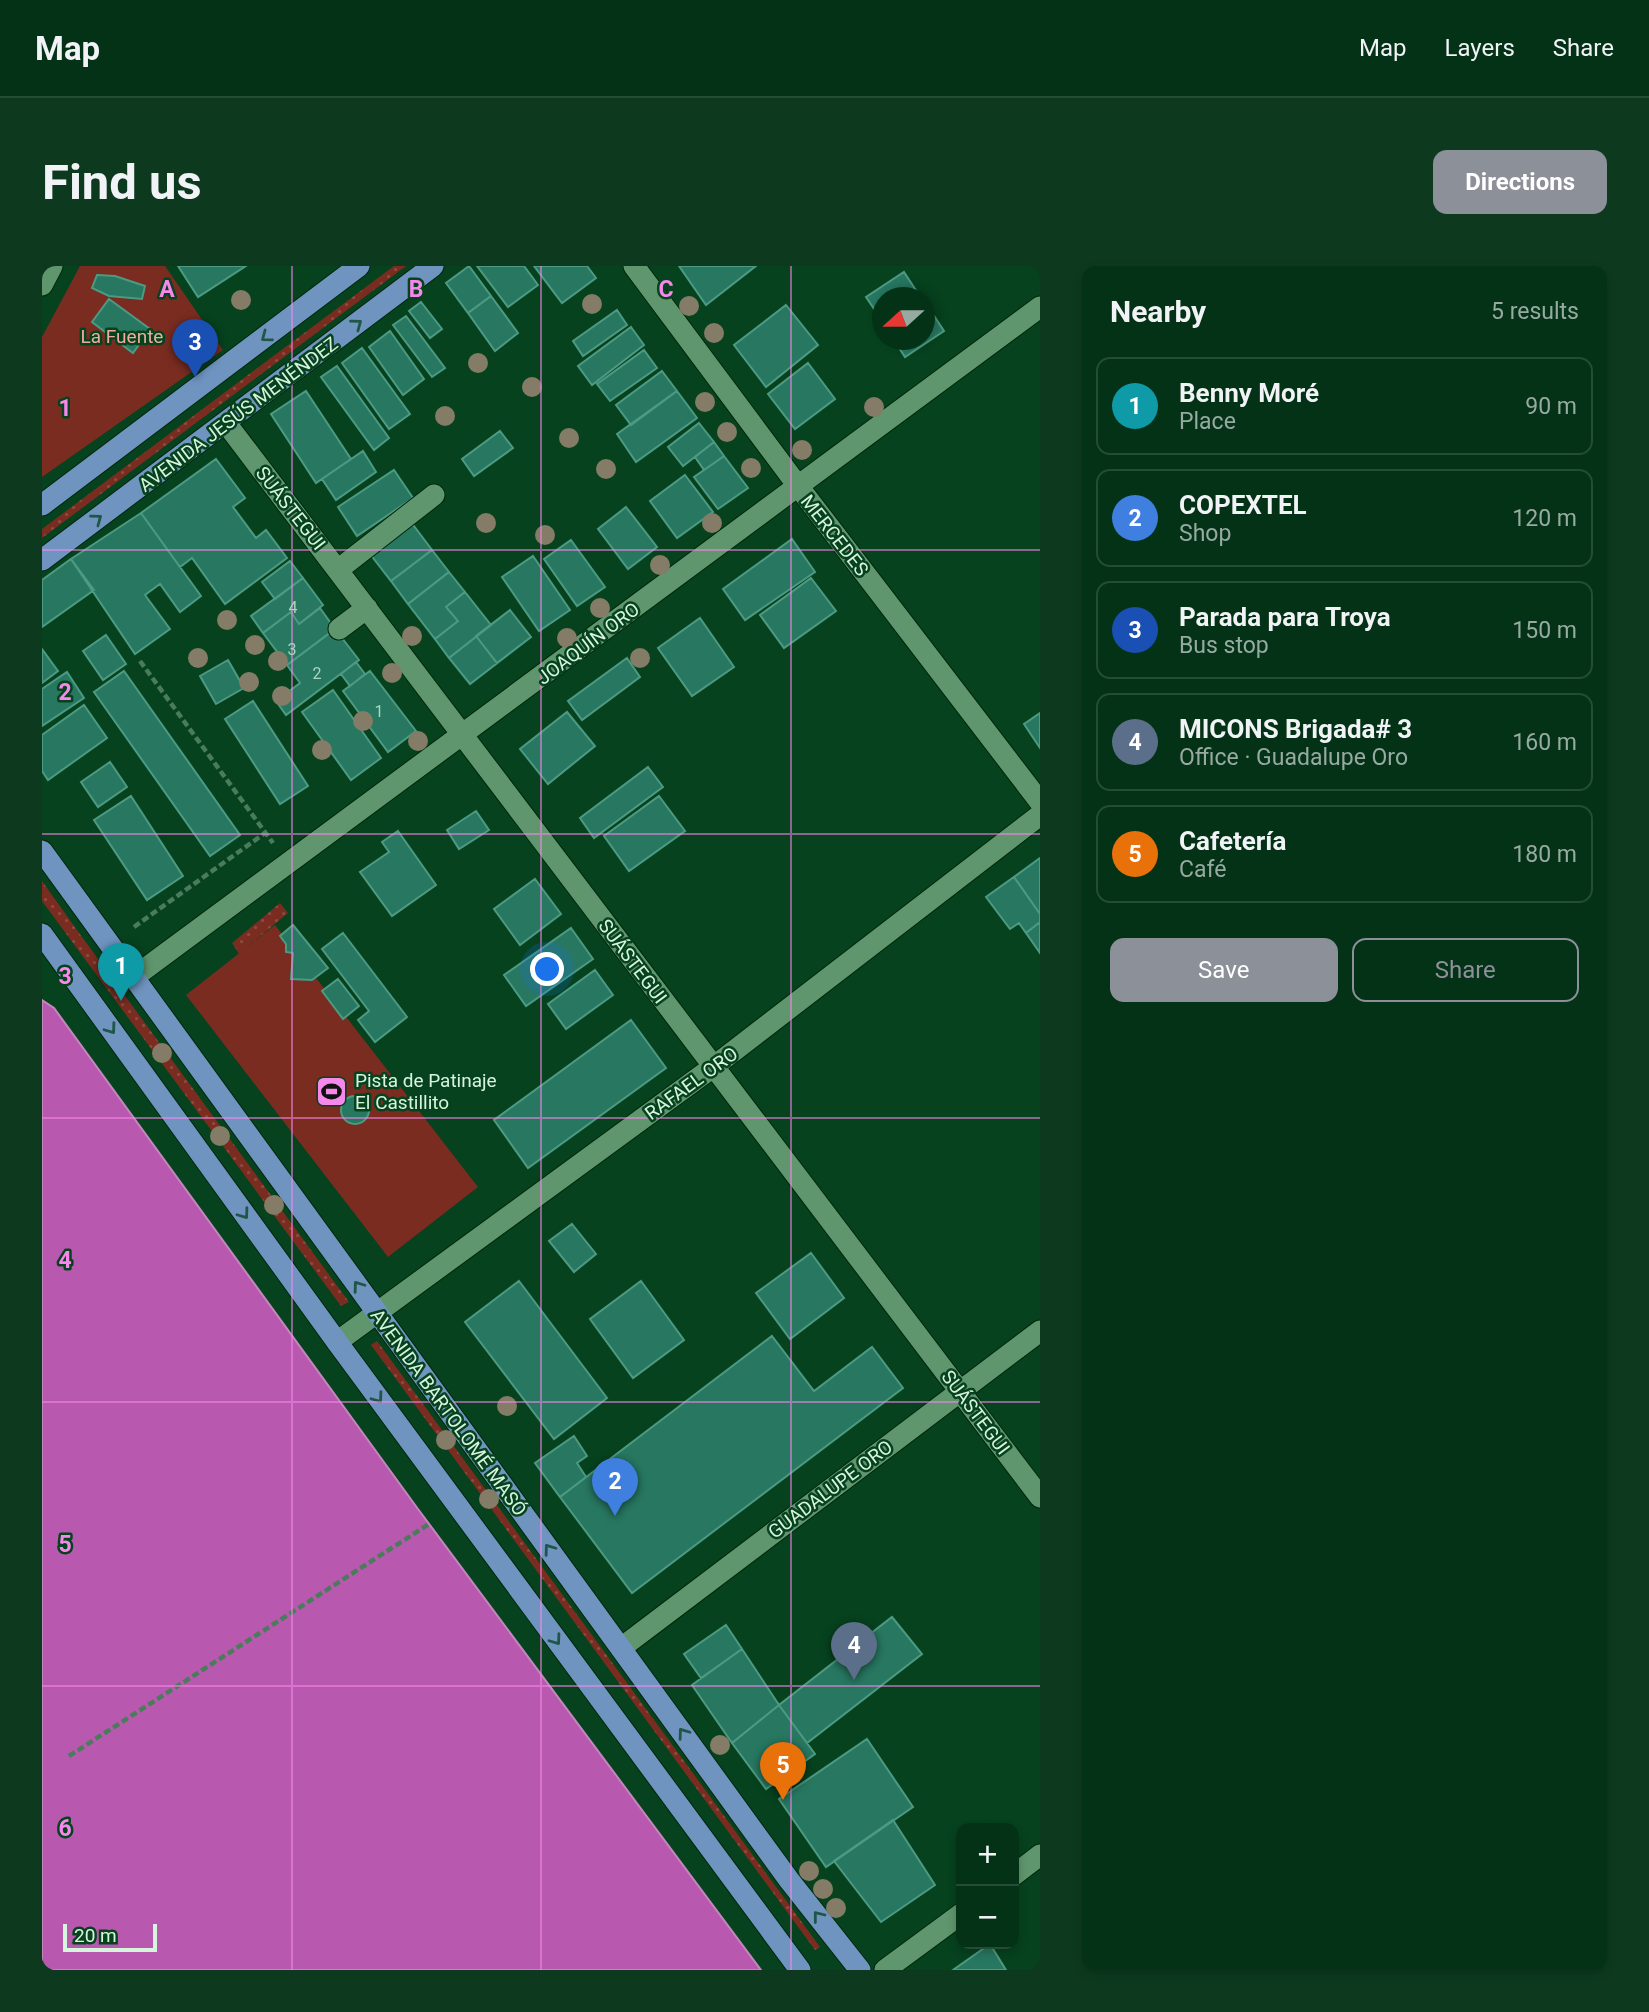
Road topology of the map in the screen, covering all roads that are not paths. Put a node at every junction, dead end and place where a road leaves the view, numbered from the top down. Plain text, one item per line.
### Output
1 (52, 266) edge
2 (359, 266) edge
3 (433, 266) edge
4 (634, 266) edge
5 (42, 285) edge
6 (1040, 307) edge
7 (226, 423) junction
8 (798, 486) junction
9 (434, 495) dead end
10 (42, 505) edge
11 (42, 560) edge
12 (339, 569) junction
13 (368, 608) junction
14 (339, 629) dead end
15 (463, 736) junction
16 (1040, 802) edge
17 (1040, 815) edge
18 (42, 851) edge
19 (42, 934) edge
20 (134, 977) junction
21 (713, 1068) junction
22 (377, 1312) junction
23 (1040, 1332) edge
24 (337, 1342) junction
25 (960, 1390) junction
26 (1040, 1497) edge
27 (621, 1648) junction
28 (1040, 1856) edge
29 (1019, 1871) edge
30 (956, 1918) edge
31 (800, 1970) edge
32 (860, 1970) edge
33 (885, 1970) edge

1 - 5 street
2 -> 10 main road
7 -> 3 main road, AVENIDA JESÚS MENÉNDEZ
4 - 8 street, MERCEDES
6 - 8 street, JOAQUÍN ORO
11 -> 7 main road, AVENIDA JESÚS MENÉNDEZ
7 - 12 street, SUÁSTEGUI
8 - 15 street, JOAQUÍN ORO
8 - 16 street, MERCEDES
9 - 12 street
12 - 13 street, SUÁSTEGUI
13 - 14 street
13 - 15 street, SUÁSTEGUI
15 - 20 street, JOAQUÍN ORO
15 - 21 street, SUÁSTEGUI
17 - 21 street, RAFAEL ORO
18 - 20 main road, AVENIDA BARTOLOMÉ MASÓ
19 -> 24 main road
22 -> 20 main road, AVENIDA BARTOLOMÉ MASÓ
21 - 22 street, RAFAEL ORO
21 - 25 street, SUÁSTEGUI
22 - 24 street, RAFAEL ORO
27 -> 22 main road, AVENIDA BARTOLOMÉ MASÓ
23 - 25 street, GUADALUPE ORO
24 -> 31 main road
25 - 26 street, SUÁSTEGUI
25 - 27 street, GUADALUPE ORO
32 -> 27 main road, AVENIDA BARTOLOMÉ MASÓ
28 - 29 street
30 - 33 street

